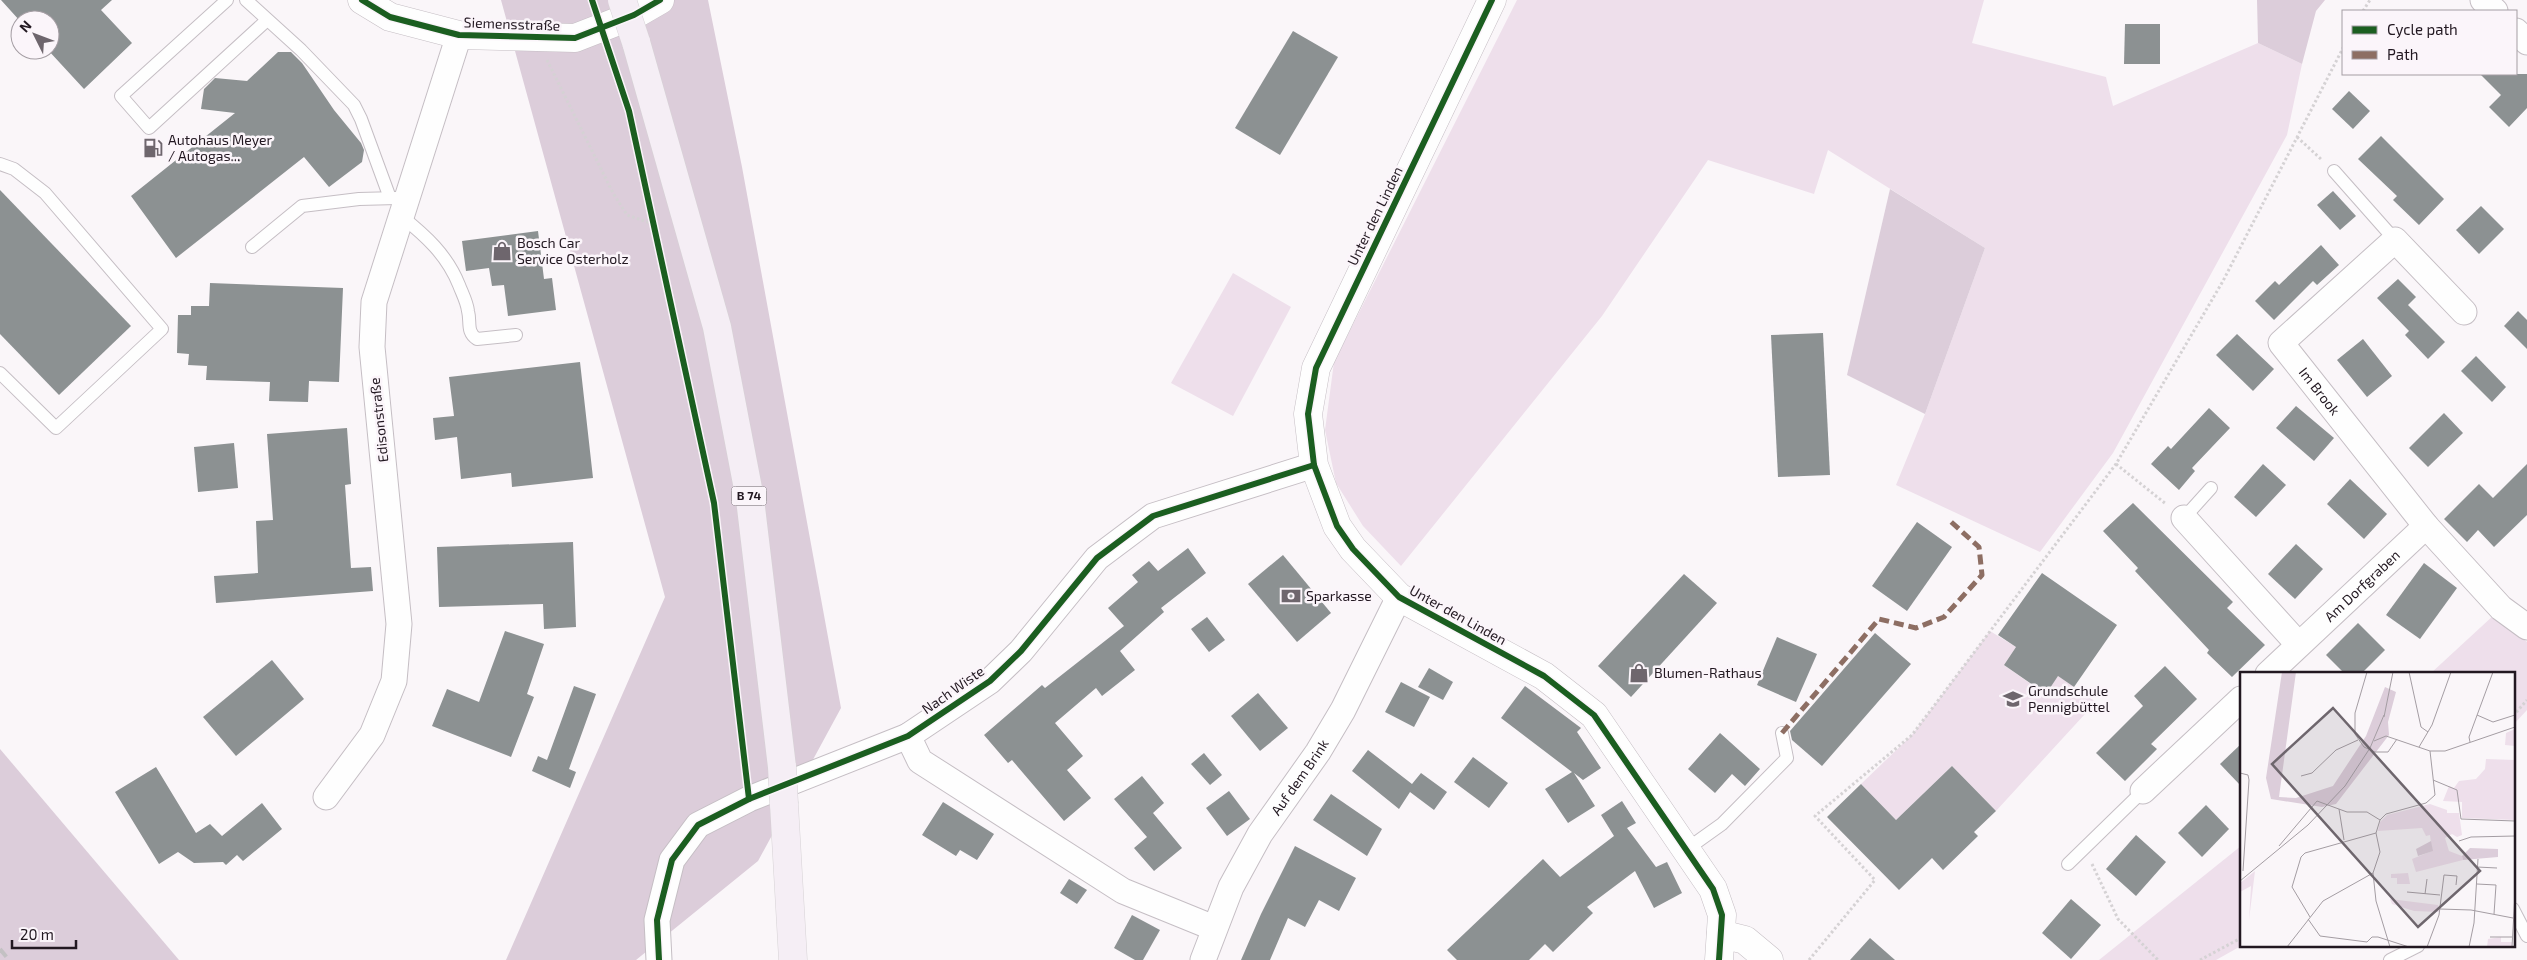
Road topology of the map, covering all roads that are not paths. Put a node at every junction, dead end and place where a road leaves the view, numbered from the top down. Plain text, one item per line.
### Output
1 (227, 0) edge
2 (246, 0) edge
3 (362, 0) edge
4 (622, 0) edge
5 (660, 0) edge
6 (1492, 0) edge
7 (2483, 0) edge
8 (2494, 10) edge
9 (267, 20) junction
10 (2517, 33) edge
11 (459, 35) junction
12 (2527, 42) edge
13 (0, 164) edge
14 (2334, 171) road end
15 (399, 204) junction
16 (2395, 240) junction
17 (252, 247) dead end
18 (2464, 312) dead end
19 (516, 335) dead end
20 (0, 373) edge
21 (1314, 465) junction
22 (2211, 488) dead end
23 (2184, 518) joint
24 (2426, 526) junction
25 (1399, 597) junction
26 (2527, 627) edge
27 (2298, 644) junction
28 (2270, 672) edge
29 (2240, 700) edge
30 (1782, 733) dead end
31 (908, 736) junction
32 (2143, 792) joint
33 (326, 797) dead end
34 (1687, 850) junction
35 (2068, 864) dead end
36 (2514, 911) edge
37 (1214, 928) junction
38 (2527, 936) edge
39 (1720, 947) edge
40 (2414, 948) edge
41 (660, 960) edge
42 (793, 960) edge
43 (1203, 960) edge
44 (1769, 960) edge
45 (2390, 960) edge

1 - 9 lane
2 - 9 lane
3 - 11 street, Siemensstraße
4 - 42 main road, B 74, bridge
5 - 11 street, Siemensstraße
6 - 21 street, Unter den Linden
7 - 8 street
9 - 15 lane
10 - 12 street
11 - 15 street, Edisonstraße
13 - 20 lane
14 - 16 lane
15 - 17 lane
15 - 19 lane
15 - 33 street, Edisonstraße
16 - 18 street
16 - 24 street, Im Brook
21 - 25 street, Unter den Linden
21 - 31 street, Nach Wiste
22 - 23 lane
23 - 27 street
24 - 26 street, Im Brook
24 - 27 street, Am Dorfgraben
25 - 34 street, Unter den Linden
25 - 37 street, Auf dem Brink
27 - 28 street, Am Dorfgraben
29 - 32 street
30 - 34 lane
31 - 37 street
31 - 41 street, Nach Wiste
32 - 35 lane
34 - 39 street, Unter den Linden
36 - 38 lane
37 - 43 street, Auf dem Brink
39 - 44 street
40 - 45 lane

